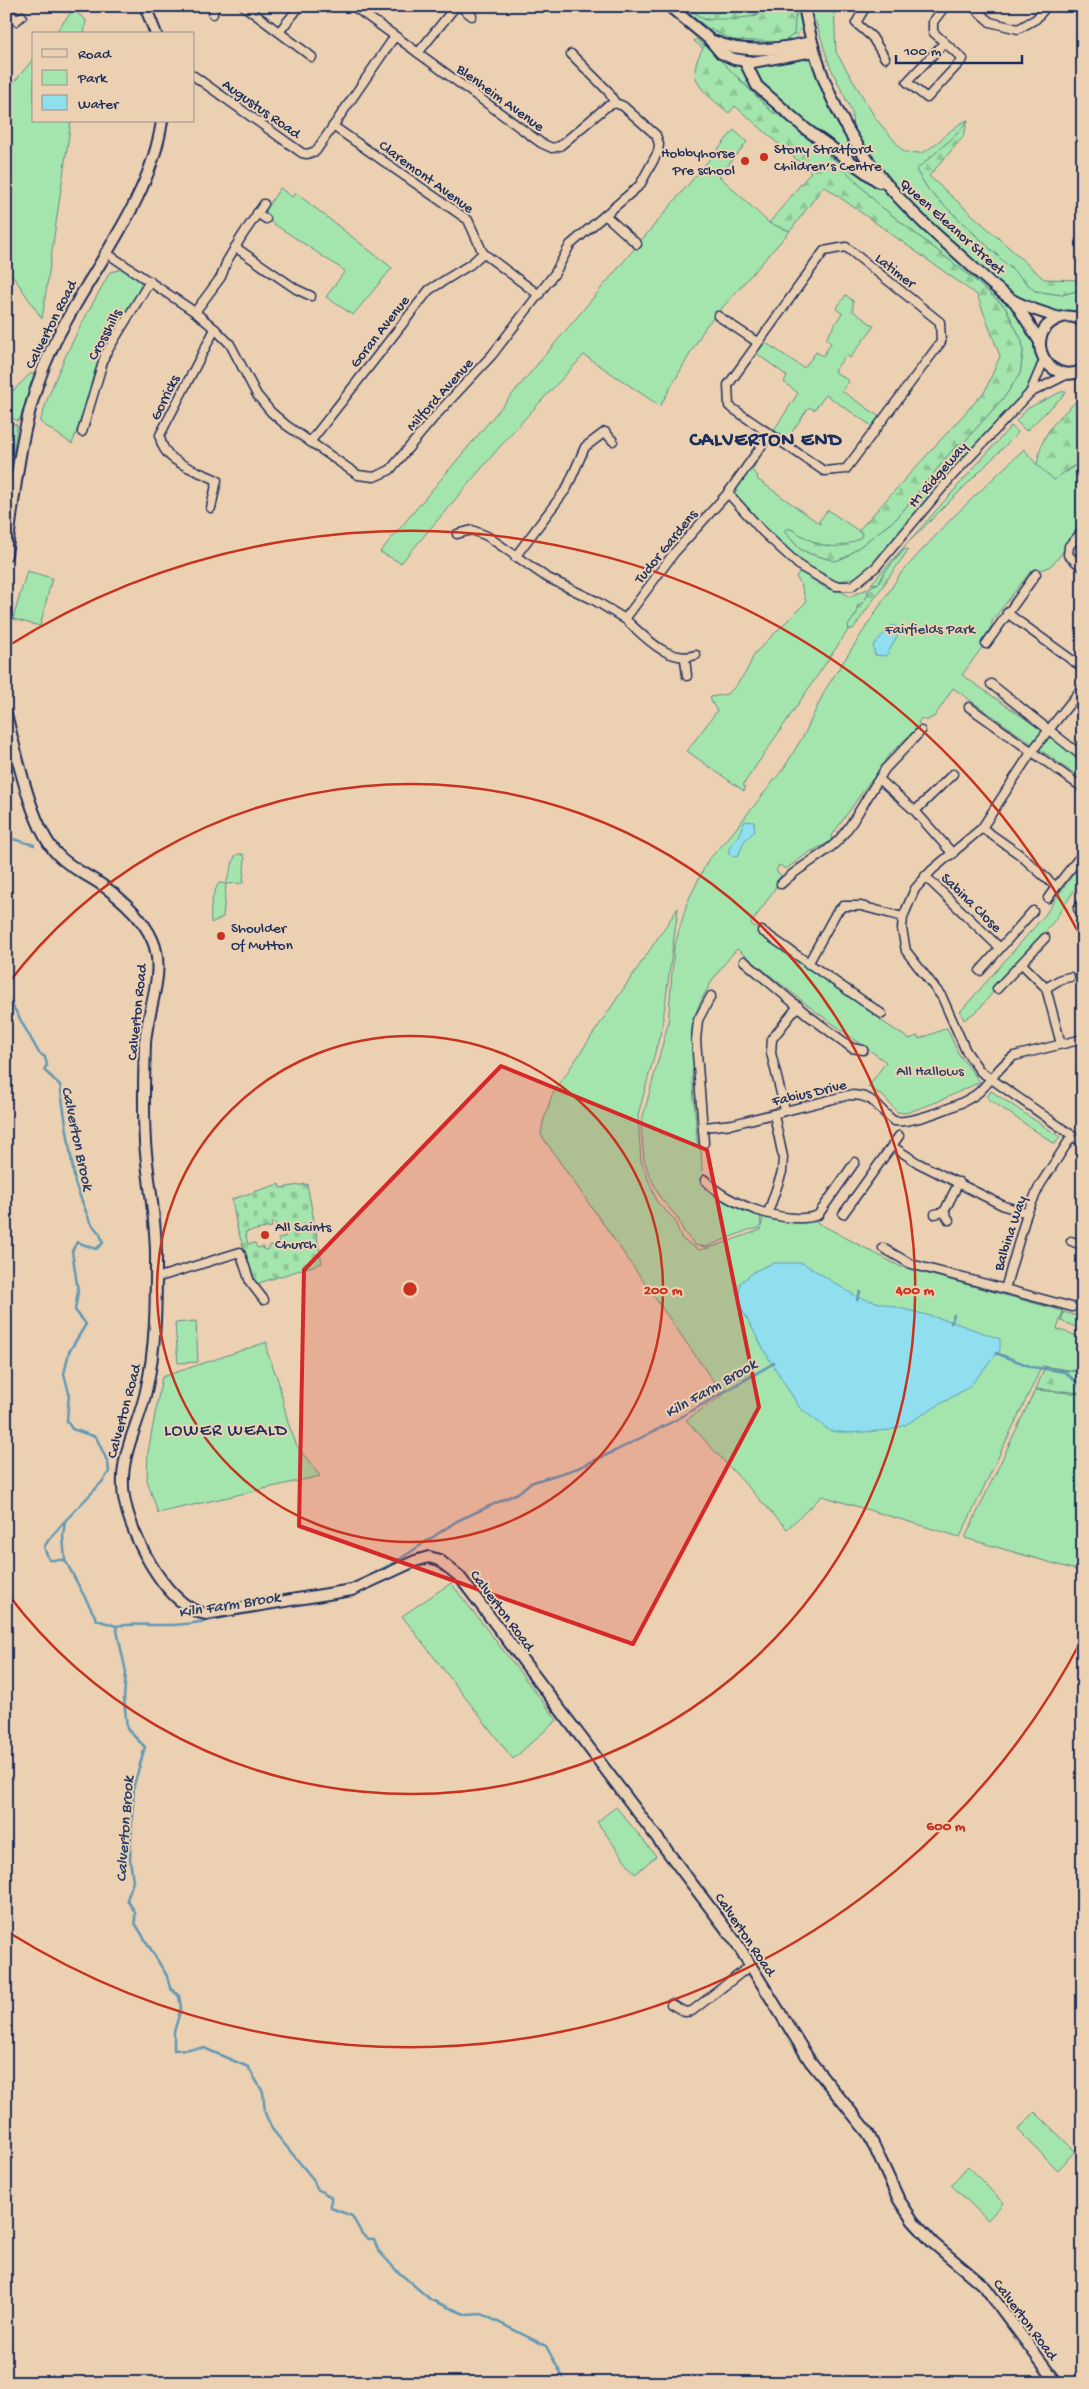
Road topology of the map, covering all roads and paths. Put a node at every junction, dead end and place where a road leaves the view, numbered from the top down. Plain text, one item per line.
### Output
1 (145, 6) edge
2 (244, 6) edge
3 (300, 6) edge
4 (457, 6) edge
5 (669, 6) edge
6 (804, 6) edge
7 (866, 6) edge
8 (945, 6) edge
9 (972, 6) edge
10 (1047, 6) edge
11 (357, 7) edge
12 (6, 8) edge
13 (472, 16) dead end
14 (16, 21) dead end
15 (155, 32) edge
16 (280, 32) junction
17 (395, 36) junction
18 (710, 39) junction
19 (944, 43) junction
20 (813, 46) junction
21 (418, 53) junction
22 (571, 54) dead end
23 (312, 57) dead end
24 (885, 58) dead end
25 (745, 62) junction
26 (195, 77) edge
27 (615, 103) junction
28 (162, 122) edge
29 (333, 126) junction
30 (888, 188) junction
31 (264, 204) dead end
32 (257, 213) junction
33 (605, 215) junction
34 (266, 219) dead end
35 (637, 244) dead end
36 (235, 247) junction
37 (106, 252) junction
38 (483, 253) junction
39 (150, 281) junction
40 (539, 295) junction
41 (311, 296) dead end
42 (1015, 302) junction
43 (195, 312) junction
44 (718, 316) dead end
45 (1080, 317) edge
46 (1059, 318) junction
47 (215, 329) junction
48 (757, 342) junction
49 (1040, 342) junction
50 (1044, 360) junction
51 (1082, 372) edge
52 (1068, 374) junction
53 (1030, 393) junction
54 (82, 432) dead end
55 (770, 434) junction
56 (613, 441) dead end
57 (310, 442) junction
58 (728, 493) junction
59 (211, 508) dead end
60 (1083, 531) edge
61 (457, 534) dead end
62 (6, 554) edge
63 (515, 557) junction
64 (1083, 568) edge
65 (1036, 574) dead end
66 (1008, 612) junction
67 (625, 619) junction
68 (986, 644) dead end
69 (696, 655) dead end
70 (685, 658) junction
71 (1083, 668) edge
72 (687, 676) dead end
73 (991, 684) dead end
74 (1083, 687) edge
75 (969, 707) dead end
76 (6, 714) edge
77 (921, 731) dead end
78 (1050, 732) junction
79 (1032, 751) junction
80 (1083, 758) edge
81 (952, 774) dead end
82 (879, 779) junction
83 (1083, 788) edge
84 (915, 811) junction
85 (982, 828) junction
86 (1083, 853) edge
87 (953, 854) junction
88 (925, 876) junction
89 (781, 884) dead end
90 (1056, 888) junction
91 (1048, 898) dead end
92 (1083, 902) edge
93 (1078, 909) dead end
94 (1033, 911) dead end
95 (903, 917) junction
96 (762, 931) dead end
97 (1045, 938) dead end
98 (1000, 948) junction
99 (744, 961) dead end
100 (808, 964) junction
101 (1022, 964) junction
102 (980, 971) dead end
103 (1070, 978) dead end
104 (1046, 988) junction
105 (997, 989) dead end
106 (711, 996) dead end
107 (798, 1006) junction
108 (882, 1014) dead end
109 (1083, 1039) edge
110 (1061, 1044) junction
111 (863, 1050) dead end
112 (990, 1080) junction
113 (785, 1110) junction
114 (774, 1114) junction
115 (704, 1127) junction
116 (899, 1136) dead end
117 (1072, 1136) junction
118 (1083, 1143) edge
119 (704, 1144) dead end
120 (892, 1146) junction
121 (855, 1162) dead end
122 (705, 1180) dead end
123 (959, 1182) junction
124 (944, 1212) junction
125 (768, 1213) junction
126 (1027, 1213) junction
127 (843, 1214) dead end
128 (935, 1214) dead end
129 (948, 1220) dead end
130 (1071, 1241) dead end
131 (1083, 1246) edge
132 (883, 1248) dead end
133 (156, 1278) junction
134 (1005, 1289) junction
135 (264, 1300) dead end
136 (1072, 1307) dead end
137 (751, 1965) junction
138 (671, 2004) dead end
139 (1057, 2383) edge

1 - 15 street
2 - 16 street
3 - 16 street
4 - 13 street
4 - 21 street
5 - 18 street
6 - 20 street, Queen Eleanor Street
7 - 24 street
8 - 19 street
9 - 10 street
11 - 17 street, Blenheim Avenue
12 - 14 street
16 - 23 street
17 - 21 street, Blenheim Avenue
17 - 29 street, Augustus Road
18 - 20 street
18 - 25 street
19 - 19 street
20 - 25 street
20 - 30 street, Queen Eleanor Street
21 - 27 street, Blenheim Avenue
22 - 27 street, Milford Avenue
25 - 30 street
26 - 29 street, Augustus Road
27 - 33 street, Milford Avenue
28 - 37 street, Calverton Road
29 - 38 street, Claremont Avenue
30 - 42 street, Queen Eleanor Street
31 - 32 street
32 - 34 street
32 - 36 street
33 - 35 street
33 - 40 street, Milford Avenue
36 - 41 street
36 - 43 street
37 - 39 street, Milford Avenue
37 - 62 street, Calverton Road
38 - 40 street
38 - 57 street, Goran Avenue
39 - 43 street, Milford Avenue
39 - 54 street, Crosshills
40 - 57 street, Milford Avenue
42 - 46 street, Queen Eleanor Street
42 - 49 street, Queen Eleanor Street
43 - 47 street, Milford Avenue
44 - 48 street
45 - 46 street, Queen Eleanor Street
46 - 49 street
47 - 57 street, Milford Avenue
47 - 59 street, Gorricks
48 - 55 street, Latimer
48 - 55 street, Latimer
49 - 50 street, Queen Eleanor Street
50 - 52 street
50 - 53 street, H1 Ridgeway
51 - 52 street
52 - 53 street, H1 Ridgeway
53 - 58 street, H1 Ridgeway
55 - 58 street, Tudor Gardens
56 - 63 street
58 - 67 street, Tudor Gardens
60 - 64 street
61 - 63 street
63 - 67 street
65 - 66 street
66 - 68 street
66 - 71 street
67 - 70 street
69 - 70 street
70 - 72 street
73 - 78 street
74 - 78 street
75 - 79 street
76 - 133 street, Calverton Road
77 - 82 street
78 - 79 street
78 - 80 street
79 - 83 street
79 - 85 street
81 - 84 street
82 - 84 street
82 - 89 street
84 - 87 street
85 - 87 street
85 - 90 street
86 - 90 street
87 - 88 street
88 - 95 street
88 - 98 street, Sabina Close
90 - 91 street
92 - 93 street
94 - 98 street, Sabina Close
95 - 100 street
95 - 112 street
96 - 100 street
97 - 101 street
98 - 102 street, Sabina Close
99 - 107 street
100 - 108 street
101 - 104 street
101 - 105 street
103 - 104 street
104 - 110 street
106 - 115 street
107 - 111 street
107 - 113 street
109 - 110 street
110 - 112 street
112 - 113 street, Fabius Drive
112 - 117 street
113 - 114 street, Fabius Drive
114 - 115 street, Fabius Drive
114 - 125 street
115 - 119 street
116 - 120 street
117 - 118 street
117 - 126 street, Balbina Way
120 - 123 street
120 - 127 street
121 - 125 street
122 - 125 street
123 - 124 street
123 - 126 street
124 - 128 street
124 - 129 street
126 - 134 street, Balbina Way
130 - 131 street
132 - 134 street, Balbina Way
133 - 135 street
133 - 137 street, Calverton Road
134 - 136 street, Balbina Way
137 - 138 street
137 - 139 street, Calverton Road

